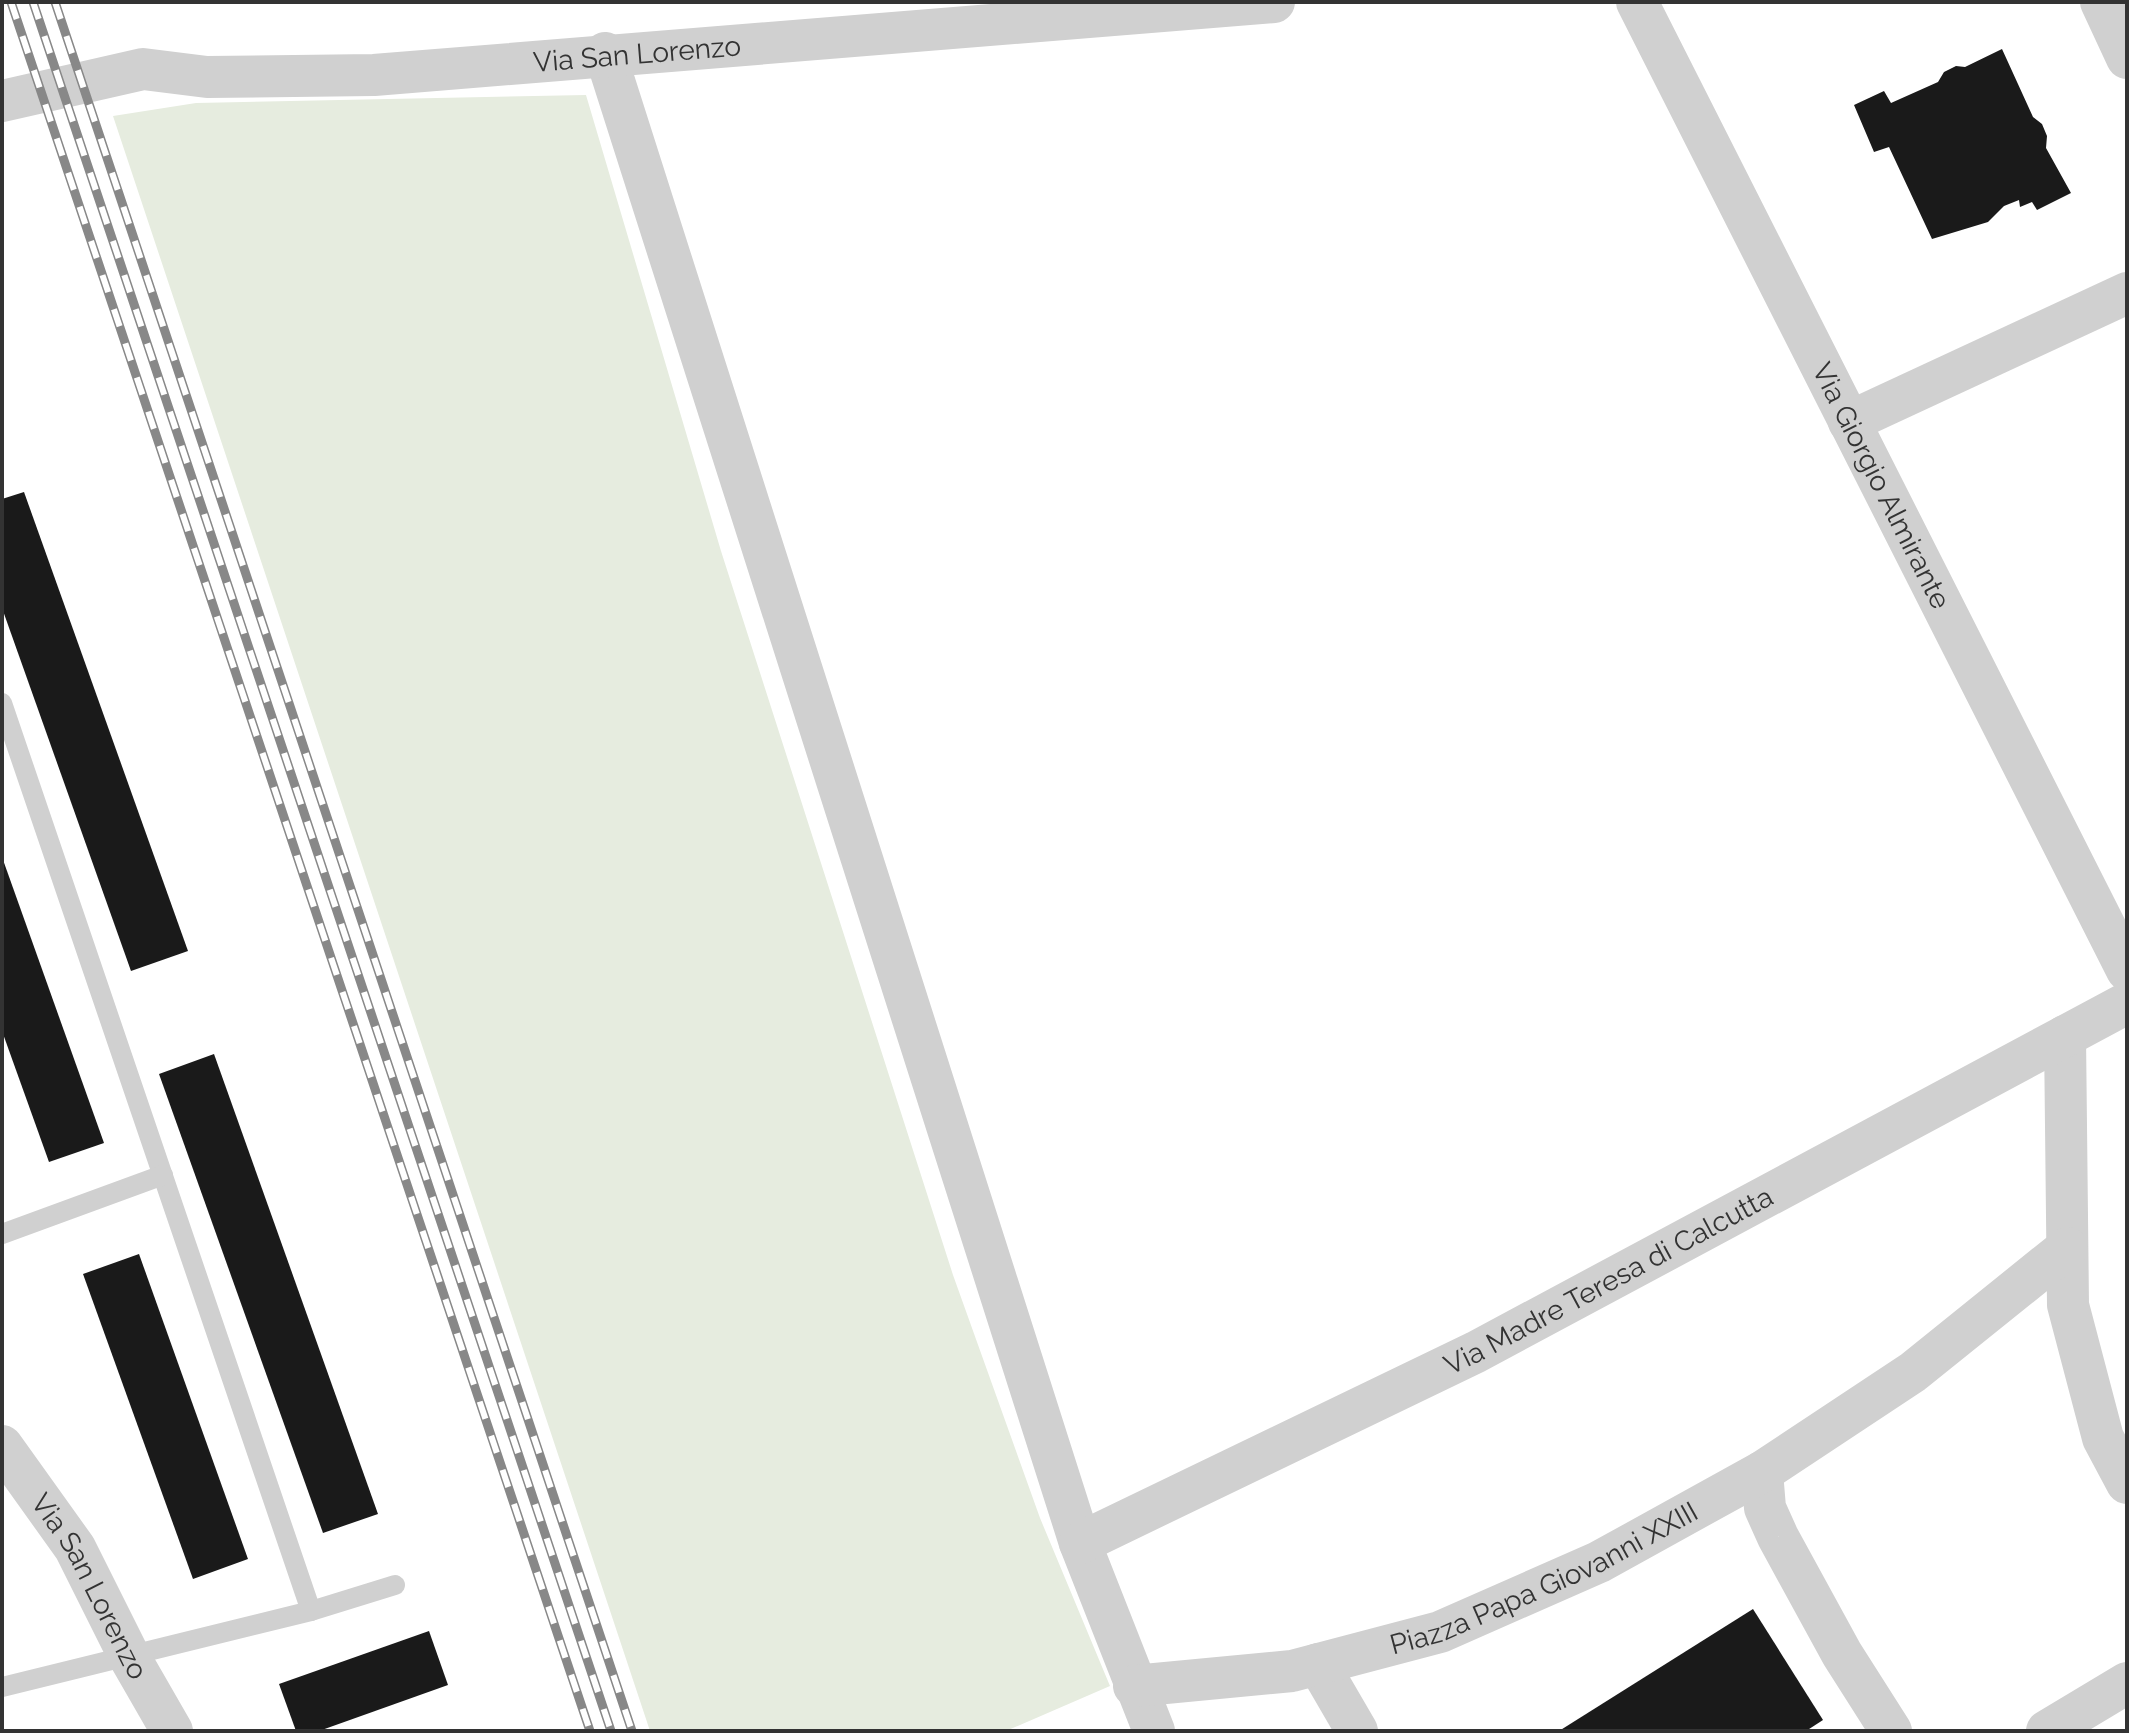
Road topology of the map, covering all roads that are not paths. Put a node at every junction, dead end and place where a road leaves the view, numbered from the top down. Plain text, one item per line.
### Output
1 (1274, 2) edge
2 (1637, 2) edge
3 (2101, 2) edge
4 (605, 53) junction
5 (2127, 58) edge
6 (2, 101) edge
7 (2127, 293) edge
8 (1849, 422) junction
9 (2, 703) edge
10 (2127, 970) edge
11 (2127, 1003) edge
12 (2065, 1036) junction
13 (163, 1175) junction
14 (2, 1234) edge
15 (2067, 1248) junction
16 (2, 1446) edge
17 (1762, 1472) junction
18 (2127, 1483) edge
19 (1080, 1543) junction
20 (395, 1585) dead end
21 (311, 1611) junction
22 (130, 1658) junction
23 (1318, 1664) junction
24 (2127, 1683) edge
25 (1134, 1686) junction
26 (2, 1687) edge
27 (172, 1731) edge
28 (1154, 1731) edge
29 (1357, 1731) edge
30 (1891, 1731) edge
31 (2047, 1731) edge

1 - 4 street, Via San Lorenzo
2 - 8 street, Via Giorgio Almirante
3 - 5 street
4 - 6 street, Via San Lorenzo
4 - 19 street
7 - 8 street
8 - 10 street, Via Giorgio Almirante
9 - 13 lane
11 - 12 street, Via Madre Teresa di Calcutta
12 - 15 street
12 - 19 street, Via Madre Teresa di Calcutta
13 - 14 lane
13 - 21 lane
15 - 17 street, Piazza Papa Giovanni XXIII
15 - 18 street
16 - 22 street, Via San Lorenzo
17 - 23 street, Piazza Papa Giovanni XXIII
17 - 30 street
19 - 25 street
20 - 21 lane
21 - 22 lane
22 - 26 lane
22 - 27 street, Via San Lorenzo
23 - 25 street, Piazza Papa Giovanni XXIII
23 - 29 street
24 - 31 street
25 - 28 street

